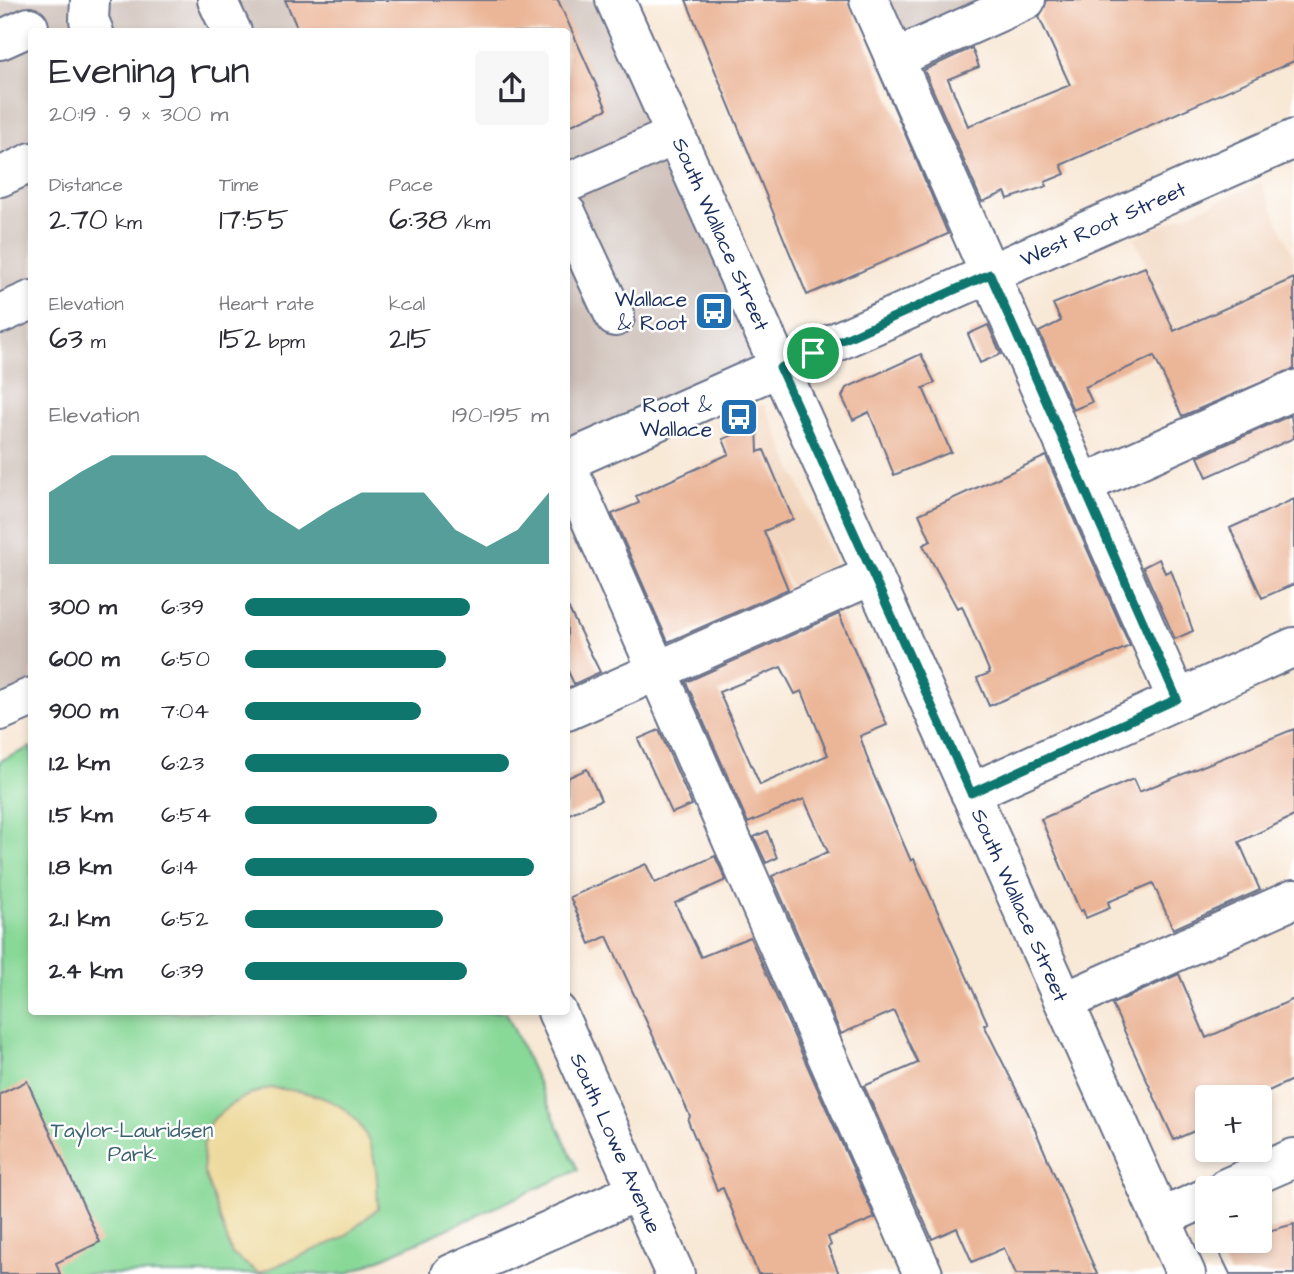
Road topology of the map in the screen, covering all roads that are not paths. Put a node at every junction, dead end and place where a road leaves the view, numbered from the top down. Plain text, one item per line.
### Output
1 (90, 0) edge
2 (218, 0) edge
3 (615, 0) edge
4 (869, 0) edge
5 (1026, 0) edge
6 (92, 28) edge
7 (230, 28) edge
8 (894, 59) junction
9 (676, 135) junction
10 (1294, 139) edge
11 (28, 164) edge
12 (0, 177) edge
13 (570, 182) edge
14 (570, 220) edge
15 (990, 274) junction
16 (28, 302) edge
17 (0, 314) edge
18 (615, 317) dead end
19 (780, 368) junction
20 (1294, 390) edge
21 (570, 463) edge
22 (570, 471) edge
23 (1082, 485) junction
24 (873, 575) junction
25 (1294, 646) edge
26 (656, 671) junction
27 (1177, 699) junction
28 (570, 709) edge
29 (971, 793) junction
30 (1294, 899) edge
31 (1064, 1002) junction
32 (558, 1015) edge
33 (1294, 1158) edge
34 (1253, 1176) edge
35 (638, 1191) junction
36 (1195, 1203) edge
37 (1161, 1218) junction
38 (452, 1274) edge
39 (675, 1274) edge
40 (923, 1274) edge
41 (1186, 1274) edge

1 - 6 street
2 - 7 street
3 - 9 street, South Wallace Street
4 - 8 street
5 - 8 street
8 - 15 street
9 - 13 street
9 - 19 street, South Wallace Street
10 - 15 street, West Root Street
11 - 12 street
14 - 18 street
15 - 19 street, West Root Street
15 - 23 street
16 - 17 street
19 - 21 street, West Root Street
19 - 24 street, South Wallace Street
20 - 23 street
22 - 26 street
23 - 27 street
24 - 26 street
24 - 29 street, South Wallace Street
25 - 27 street
26 - 28 street
26 - 40 street
27 - 29 street
29 - 31 street, South Wallace Street
30 - 31 street
31 - 37 street, South Wallace Street
32 - 35 street, South Lowe Avenue
33 - 34 street
35 - 38 street
35 - 39 street, South Lowe Avenue
36 - 37 street
37 - 41 street, South Wallace Street

